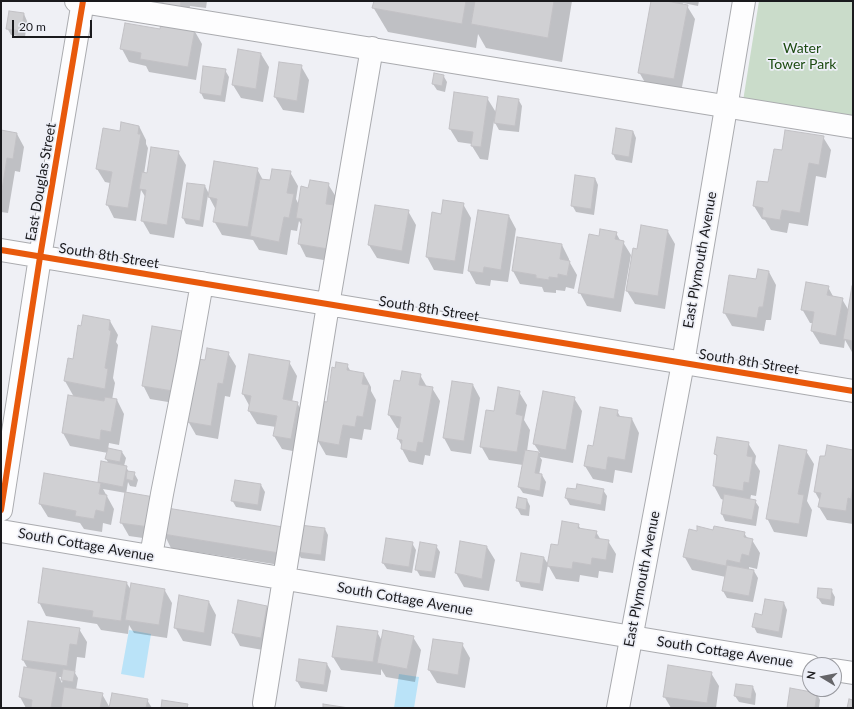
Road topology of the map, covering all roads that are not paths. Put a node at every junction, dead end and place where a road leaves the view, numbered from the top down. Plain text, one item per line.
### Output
1 (81, 1) edge
2 (744, 1) edge
3 (372, 48) junction
4 (726, 107) junction
5 (853, 127) edge
6 (1, 250) edge
7 (40, 257) junction
8 (202, 283) junction
9 (328, 305) junction
10 (683, 363) junction
11 (853, 391) edge
12 (1, 510) edge
13 (1, 531) edge
14 (151, 556) junction
15 (284, 578) junction
16 (632, 637) junction
17 (802, 665) edge
18 (842, 671) edge
19 (853, 673) edge
20 (264, 703) dead end
21 (618, 708) edge

1 - 3 street
1 - 7 street, East Douglas Street
2 - 4 street, East Plymouth Avenue
3 - 4 street
3 - 9 street
4 - 5 street
4 - 10 street, East Plymouth Avenue
6 - 7 street, South 8th Street
7 - 8 street, South 8th Street
7 - 12 street, East Douglas Street
8 - 9 street, South 8th Street
8 - 14 street
9 - 10 street, South 8th Street
9 - 15 street
10 - 11 street, South 8th Street
10 - 16 street, East Plymouth Avenue
13 - 14 street, South Cottage Avenue
14 - 15 street, South Cottage Avenue
15 - 16 street, South Cottage Avenue
15 - 20 street
16 - 17 street, South Cottage Avenue
16 - 21 street, East Plymouth Avenue
18 - 19 street

